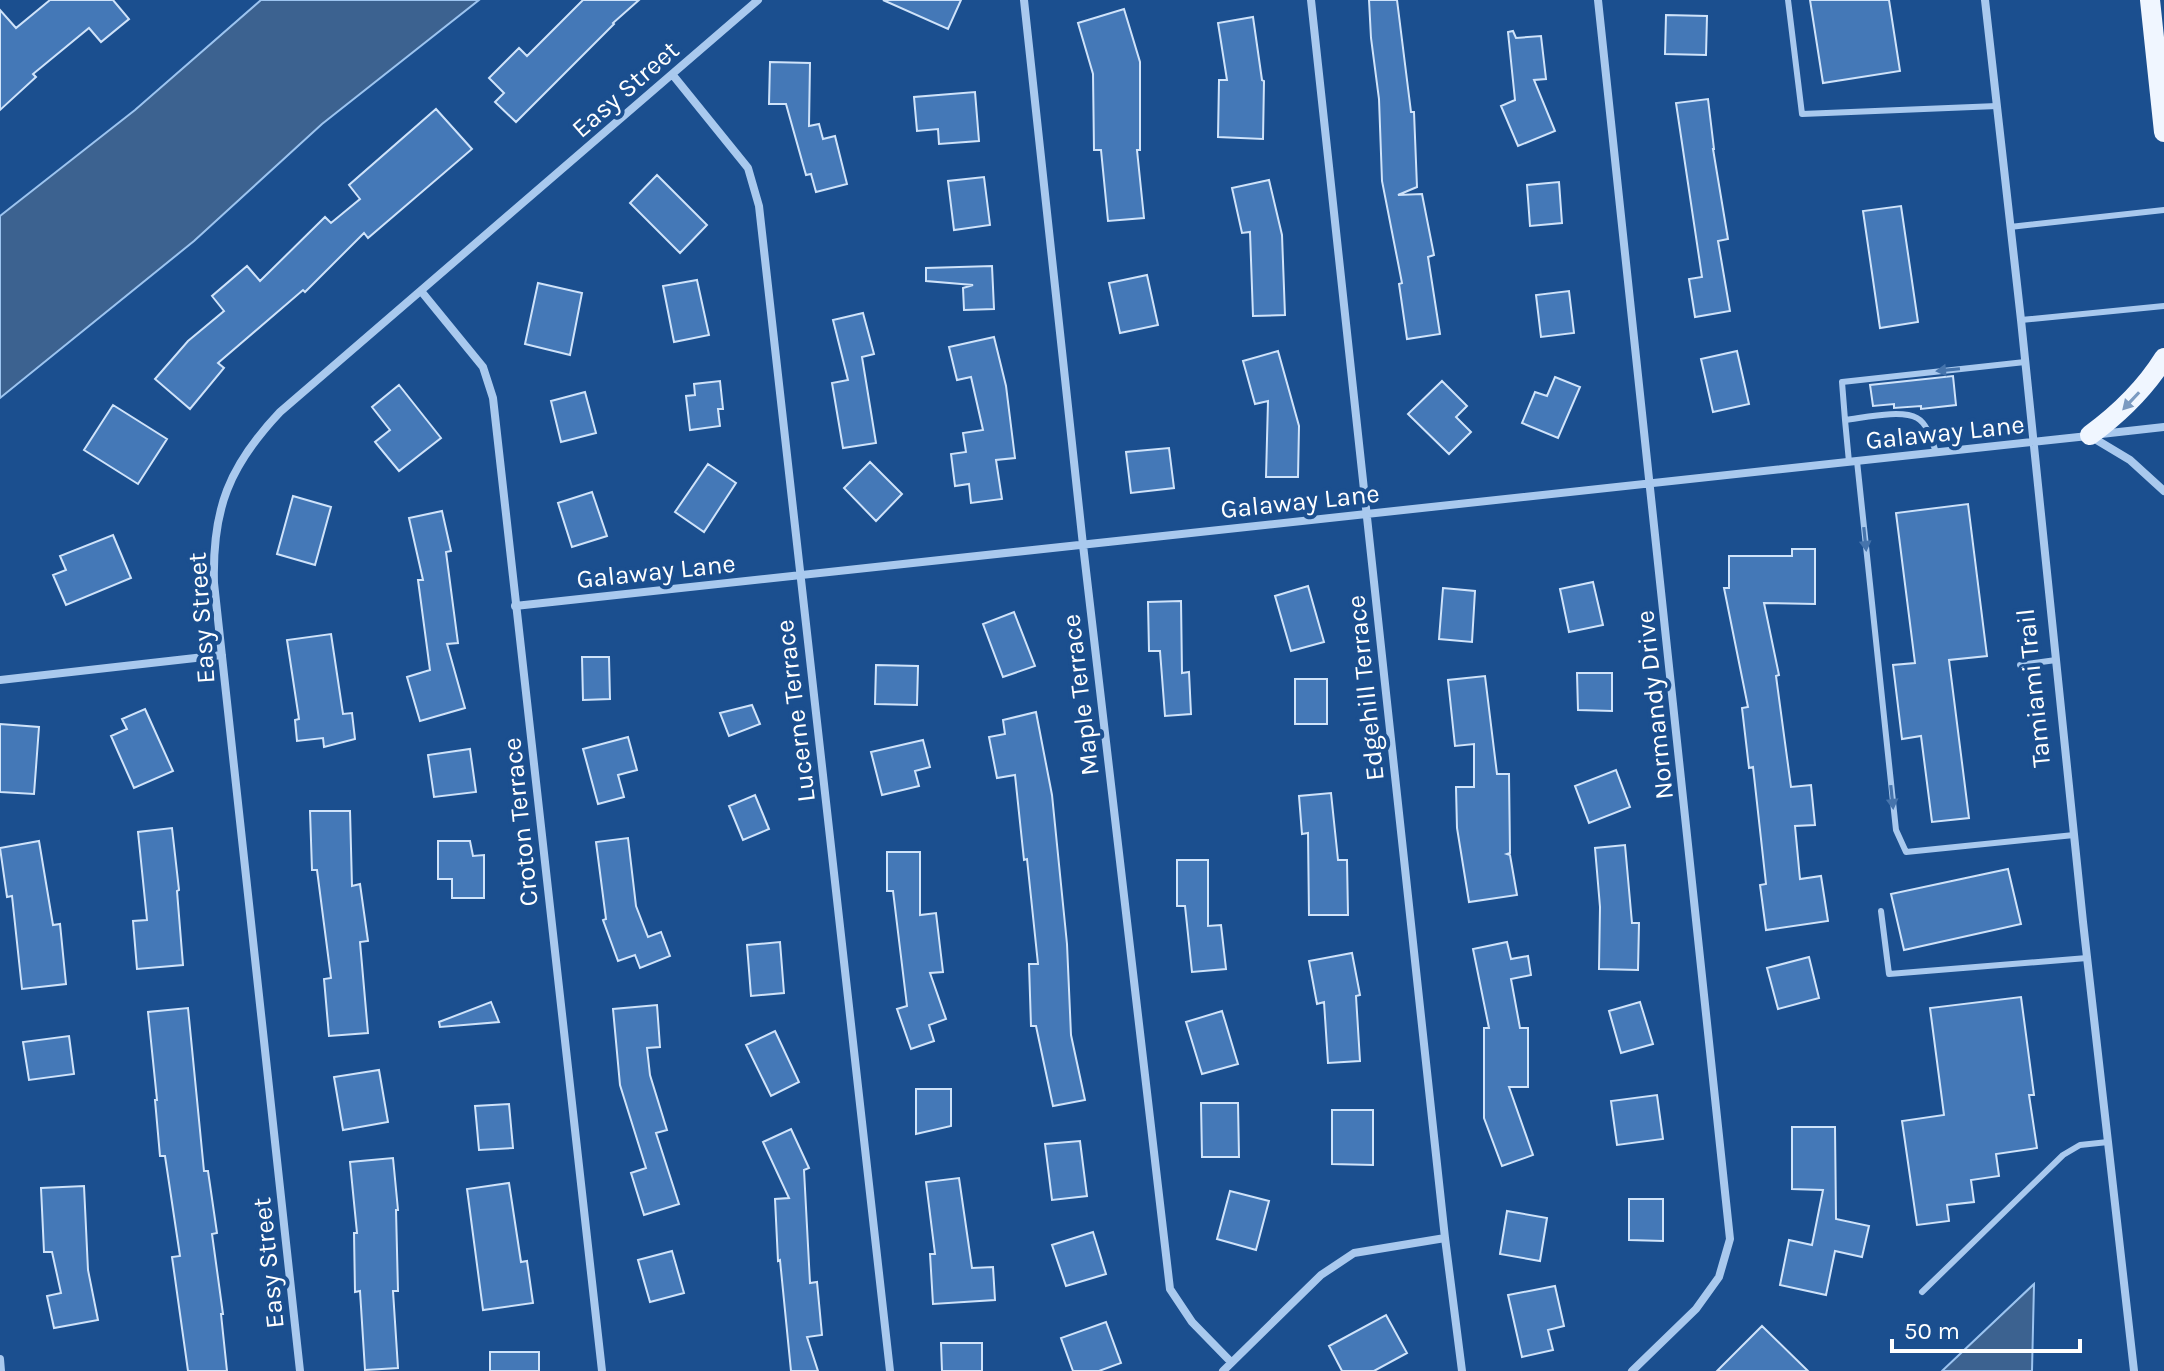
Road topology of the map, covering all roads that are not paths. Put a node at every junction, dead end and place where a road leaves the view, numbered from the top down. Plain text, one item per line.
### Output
1 (758, 0) edge
2 (1024, 0) edge
3 (1311, 0) edge
4 (1598, 0) edge
5 (1788, 0) edge
6 (1985, 0) edge
7 (2150, 0) edge
8 (672, 74) junction
9 (1997, 106) junction
10 (2164, 132) edge
11 (2164, 210) edge
12 (2010, 227) junction
13 (421, 291) junction
14 (2164, 306) edge
15 (2021, 320) junction
16 (2164, 358) edge
17 (2025, 362) junction
18 (1845, 420) junction
19 (2164, 427) edge
20 (2090, 435) junction
21 (2034, 442) junction
22 (1936, 452) junction
23 (1853, 462) junction
24 (1650, 483) junction
25 (2164, 491) edge
26 (1367, 514) junction
27 (1083, 545) junction
28 (799, 576) junction
29 (515, 606) junction
30 (222, 655) junction
31 (2056, 660) junction
32 (2020, 665) dead end
33 (0, 680) edge
34 (2074, 835) junction
35 (1881, 911) dead end
36 (2087, 958) junction
37 (2108, 1142) junction
38 (1445, 1238) junction
39 (1922, 1292) dead end
40 (0, 1359) edge
41 (1231, 1362) junction
42 (1, 1371) edge
43 (300, 1371) edge
44 (602, 1371) edge
45 (890, 1371) edge
46 (1223, 1371) edge
47 (1462, 1371) edge
48 (1632, 1371) edge
49 (2134, 1371) edge

1 - 8 street, Easy Street
2 - 27 street, Maple Terrace
3 - 26 street, Edgehill Terrace
4 - 24 street, Normandy Drive
5 - 9 lane
6 - 9 street, Tamiami Trail
7 - 10 main road
8 - 13 street, Easy Street
8 - 28 street, Lucerne Terrace
9 - 12 street, Tamiami Trail
11 - 12 lane
12 - 15 street, Tamiami Trail
13 - 29 street, Croton Terrace
13 - 30 street, Easy Street
14 - 15 lane
15 - 17 street, Tamiami Trail
16 -> 20 main road
17 -> 18 lane
17 - 21 street, Tamiami Trail
18 - 22 lane
18 - 23 lane
19 - 20 street, Galaway Lane
20 - 21 street, Galaway Lane
20 - 25 street
21 - 22 street, Galaway Lane
21 - 31 street, Tamiami Trail
22 - 23 street, Galaway Lane
23 - 24 street, Galaway Lane
23 -> 34 lane
24 - 26 street, Galaway Lane
24 - 48 street, Normandy Drive
26 - 27 street, Galaway Lane
26 - 38 street, Edgehill Terrace
27 - 28 street, Galaway Lane
27 - 41 street, Maple Terrace
28 - 29 street, Galaway Lane
28 - 45 street, Lucerne Terrace
29 - 44 street, Croton Terrace
30 - 33 street
30 - 43 street, Easy Street
31 - 32 lane
31 - 34 street, Tamiami Trail
34 - 36 street, Tamiami Trail
35 - 36 lane
36 - 37 street, Tamiami Trail
37 - 39 lane
37 - 49 street, Tamiami Trail
38 - 41 street
38 - 47 street, Edgehill Terrace
40 - 42 street
41 - 46 street

